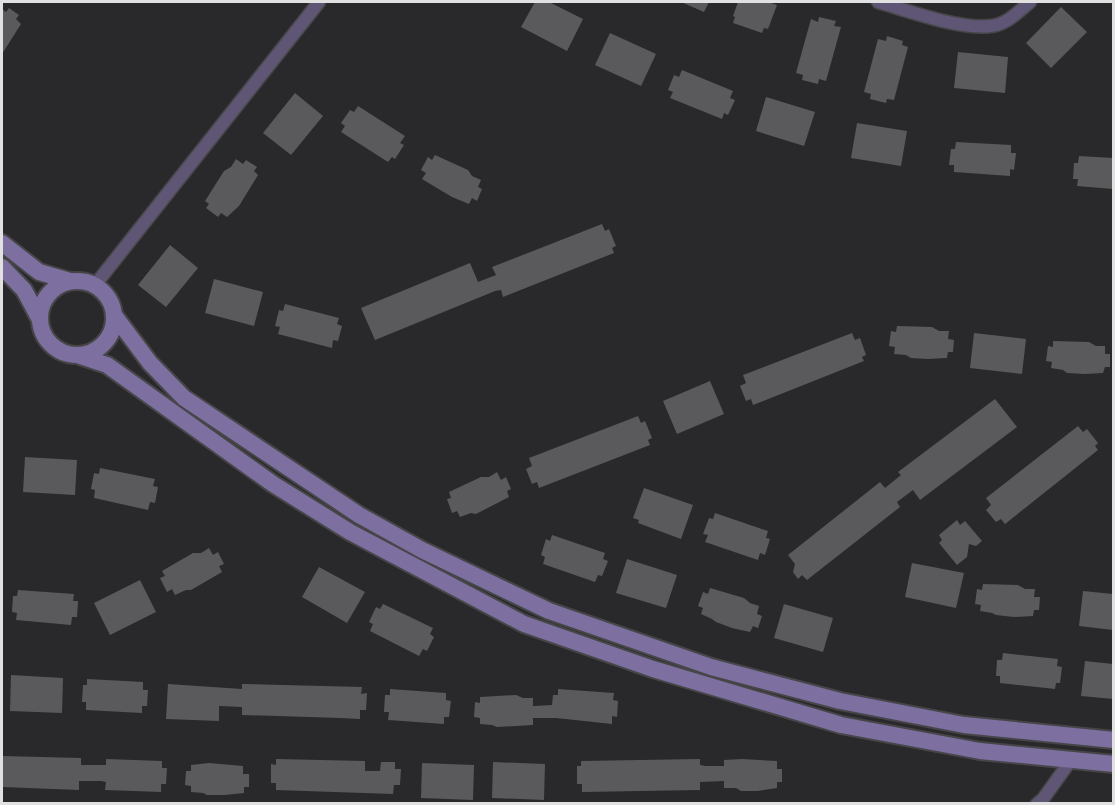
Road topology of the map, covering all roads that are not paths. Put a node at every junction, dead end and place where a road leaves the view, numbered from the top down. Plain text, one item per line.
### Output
1 (319, 2) edge
2 (878, 2) edge
3 (1030, 2) edge
4 (2, 243) edge
5 (2, 267) edge
6 (70, 281) junction
7 (94, 285) junction
8 (114, 315) junction
9 (39, 318) junction
10 (80, 356) junction
11 (1113, 741) edge
12 (1071, 760) junction
13 (1113, 764) edge
14 (1037, 804) edge

1 - 7 street
2 - 3 street
4 - 6 street
5 - 9 street
6 - 7 street
6 - 9 street
7 - 8 street
8 - 10 street
8 - 11 street
9 - 10 street
10 - 12 street
12 - 13 street
12 - 14 street

